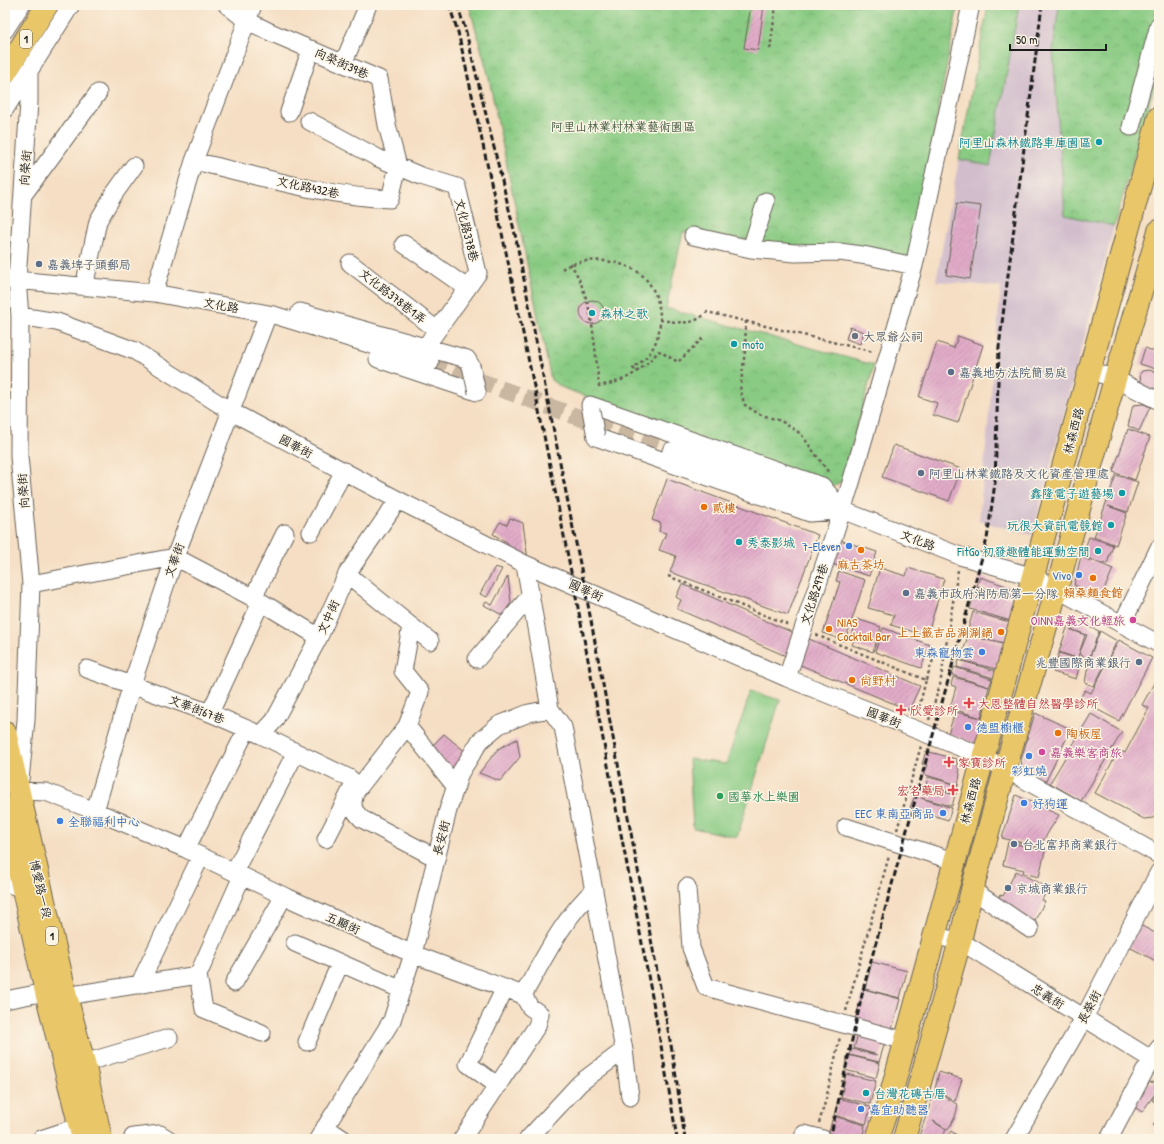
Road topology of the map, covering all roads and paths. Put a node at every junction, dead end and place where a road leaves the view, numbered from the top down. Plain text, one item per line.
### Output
1 (11, 5) edge
2 (21, 5) edge
3 (33, 5) edge
4 (47, 5) edge
5 (62, 5) edge
6 (71, 5) edge
7 (227, 5) edge
8 (368, 5) edge
9 (776, 5) edge
10 (971, 5) edge
11 (249, 12) edge
12 (5, 14) edge
13 (1159, 25) edge
14 (5, 30) edge
15 (770, 48) dead end
16 (312, 49) junction
17 (5, 50) edge
18 (343, 64) junction
19 (29, 72) junction
20 (5, 73) edge
21 (98, 93) dead end
22 (5, 94) edge
23 (5, 109) edge
24 (289, 112) dead end
25 (1159, 117) edge
26 (309, 121) dead end
27 (1131, 127) dead end
28 (194, 161) junction
29 (134, 166) dead end
30 (398, 166) junction
31 (1152, 167) edge
32 (23, 195) junction
33 (766, 201) dead end
34 (1159, 231) edge
35 (693, 236) dead end
36 (404, 244) dead end
37 (751, 249) junction
38 (350, 262) dead end
39 (570, 263) junction
40 (914, 266) junction
41 (562, 269) dead end
42 (11, 280) edge
43 (84, 288) junction
44 (467, 288) junction
45 (154, 294) junction
46 (271, 315) junction
47 (20, 316) junction
48 (660, 320) junction
49 (746, 321) junction
50 (437, 330) junction
51 (704, 337) dead end
52 (426, 346) junction
53 (886, 355) junction
54 (13, 361) edge
55 (430, 363) tunnel mouth
56 (1089, 370) junction
57 (637, 372) junction
58 (1115, 379) junction
59 (1159, 401) edge
60 (232, 412) junction
61 (671, 451) tunnel mouth
62 (344, 471) junction
63 (850, 486) junction
64 (398, 500) junction
65 (842, 510) junction
66 (311, 532) dead end
67 (285, 533) dead end
68 (1159, 548) edge
69 (960, 556) junction
70 (175, 557) junction
71 (524, 564) junction
72 (347, 574) junction
73 (1034, 577) junction
74 (31, 584) junction
75 (1058, 588) junction
76 (530, 596) junction
77 (257, 600) junction
78 (1122, 624) junction
79 (411, 626) junction
80 (319, 637) junction
81 (430, 641) dead end
82 (1159, 644) edge
83 (936, 651) dead end
84 (477, 659) dead end
85 (87, 669) dead end
86 (787, 678) junction
87 (926, 680) dead end
88 (132, 684) junction
89 (550, 709) junction
90 (210, 713) junction
91 (407, 726) junction
92 (5, 732) edge
93 (254, 732) junction
94 (925, 734) junction
95 (296, 752) junction
96 (982, 756) junction
97 (1005, 770) junction
98 (12, 786) edge
99 (356, 786) junction
100 (456, 787) junction
101 (5, 809) edge
102 (95, 811) junction
103 (846, 827) dead end
104 (326, 839) dead end
105 (893, 842) junction
106 (193, 853) junction
107 (1159, 855) edge
108 (436, 858) junction
109 (954, 861) junction
110 (1159, 872) edge
111 (238, 874) junction
112 (15, 886) edge
113 (687, 887) dead end
114 (594, 890) junction
115 (972, 890) junction
116 (284, 896) junction
117 (1030, 929) dead end
118 (934, 936) junction
119 (960, 941) junction
120 (295, 943) dead end
121 (413, 954) junction
122 (340, 963) junction
123 (198, 975) junction
124 (234, 983) dead end
125 (139, 985) junction
126 (505, 988) junction
127 (402, 990) junction
128 (56, 994) junction
129 (523, 995) junction
130 (5, 1000) edge
131 (1084, 1018) junction
132 (843, 1023) junction
133 (262, 1033) dead end
134 (169, 1038) dead end
135 (906, 1040) junction
136 (307, 1042) dead end
137 (624, 1050) junction
138 (1156, 1057) edge
139 (84, 1063) junction
140 (498, 1086) junction
141 (630, 1097) dead end
142 (81, 1132) edge
143 (321, 1133) edge
144 (133, 1137) dead end
145 (814, 1137) edge
146 (41, 1139) edge
147 (102, 1139) edge
148 (168, 1139) edge
149 (343, 1139) edge
150 (462, 1139) edge
151 (528, 1139) edge
152 (877, 1139) edge
153 (904, 1139) edge
154 (1014, 1139) edge
155 (1109, 1139) edge

1 - 12 street
2 - 14 street
3 - 17 main road, 1
4 - 20 main road, 1
5 - 22 street
6 - 19 street
7 - 11 street, 向榮街39巷
8 - 18 street
9 - 15 path
10 - 40 street, 文化路297巷
11 - 16 street, 向榮街39巷
11 - 28 street
13 - 27 street
16 - 18 street, 向榮街39巷
16 - 24 street
18 - 30 street, 向榮街39巷
19 - 23 street
19 - 32 street, 向榮街
21 - 32 street
25 - 31 main road, 林森西路
26 - 30 street, 文化路378巷
28 - 30 street, 文化路432巷
28 - 45 street
29 - 43 street
30 - 44 street, 文化路378巷
31 - 56 main road, 林森西路
32 - 42 street, 向榮街
33 - 37 street
34 - 58 main road, 林森西路
35 - 37 street
36 - 44 street
37 - 40 street
38 - 50 street, 文化路378巷1弄
39 - 41 path
39 - 48 path
39 - 57 path
40 - 53 street, 文化路297巷
42 - 43 street, 文化路
42 - 47 street, 向榮街
43 - 45 street, 文化路
44 - 50 street, 文化路378巷
45 - 46 street, 文化路
46 - 52 street
46 - 52 street, bridge
46 - 55 street, 文化路
46 - 60 street, 文華街
47 - 54 street, 向榮街
47 - 60 street, 國華街
48 - 49 path
48 - 57 path
49 - 53 path
49 - 63 path
50 - 52 street, 文化路378巷
51 - 57 path
53 - 63 street, 文化路297巷
54 - 74 street, 向榮街
56 - 58 street
56 - 73 main road, 林森西路
58 - 59 street
58 - 75 main road, 林森西路
60 - 62 street, 國華街
60 - 70 street, 文華街
61 - 65 street, 文化路
62 - 64 street, 國華街
62 - 66 street
63 - 65 street, 文化路297巷
64 - 71 street, 國華街
64 - 72 street, 文中街
65 - 65 street, bridge
65 - 69 street, 文化路
65 - 86 street, 文化路297巷
67 - 77 street
68 - 78 street
69 - 73 street, 文化路
69 - 94 path
70 - 74 street
70 - 77 street
70 - 88 street, 文華街
71 - 76 street
71 - 86 street, 國華街
72 - 79 street
72 - 80 street, 文中街
73 - 75 street, 文化路
73 - 96 main road, 林森西路
74 - 98 street, 向榮街
75 - 78 street, 文化路
75 - 97 main road, 林森西路
76 - 84 street
76 - 89 street
77 - 80 street
77 - 90 street
78 - 82 street, 文化路
79 - 81 street
79 - 91 street
80 - 93 street, 文中街
83 - 87 path
85 - 88 street, 文華街67巷
86 - 94 street, 國華街
88 - 90 street, 文華街67巷
88 - 102 street, 文華街
89 - 100 street, 長安街
89 - 114 street
90 - 93 street, 文華街67巷
91 - 99 street
91 - 100 street
92 - 98 main road, 博愛路一段 / 1
93 - 95 street, 文華街67巷
93 - 106 street, 文中街
94 - 96 street, 國華街
94 - 105 path
95 - 99 street, 文華街67巷
95 - 111 street
96 - 97 street, 國華街
96 - 109 main road, 林森西路
97 - 107 street, 國華街
97 - 115 main road, 林森西路
98 - 102 street, 五顯街
98 - 128 main road, 博愛路一段 / 1
99 - 104 street
99 - 108 street
100 - 108 street, 長安街
101 - 112 main road, 博愛路一段 / 1
102 - 106 street, 五顯街
103 - 105 street
105 - 109 street
105 - 132 path
106 - 111 street, 五顯街
106 - 125 street, 文中街
108 - 121 street, 長安街
109 - 118 main road, 林森西路
110 - 131 street, 長榮街
111 - 116 street, 五顯街
111 - 123 street
112 - 128 main road, 博愛路一段 / 1
113 - 132 street
114 - 129 street
114 - 137 street
115 - 117 street
115 - 119 main road, 林森西路
116 - 121 street, 五顯街
116 - 124 street
118 - 119 street, 忠義街
118 - 135 main road, 林森西路
119 - 131 street, 忠義街
119 - 153 main road, 林森西路
120 - 122 street
121 - 126 street, 五顯街
121 - 127 street, 長安街
122 - 127 street
122 - 136 street
123 - 125 street
123 - 133 street
125 - 128 street
126 - 129 street, 五顯街
126 - 140 street
127 - 143 street, 長安街
128 - 130 street
128 - 139 main road, 博愛路一段 / 1
128 - 142 main road, 博愛路一段 / 1
129 - 140 street
131 - 138 street, 忠義街
131 - 154 street, 長榮街
132 - 135 street
132 - 145 path
134 - 139 street
135 - 152 main road, 林森西路
137 - 141 street
137 - 151 street
138 - 155 street
139 - 147 main road, 博愛路一段 / 1
140 - 150 street
142 - 146 street
143 - 149 street
144 - 148 street

